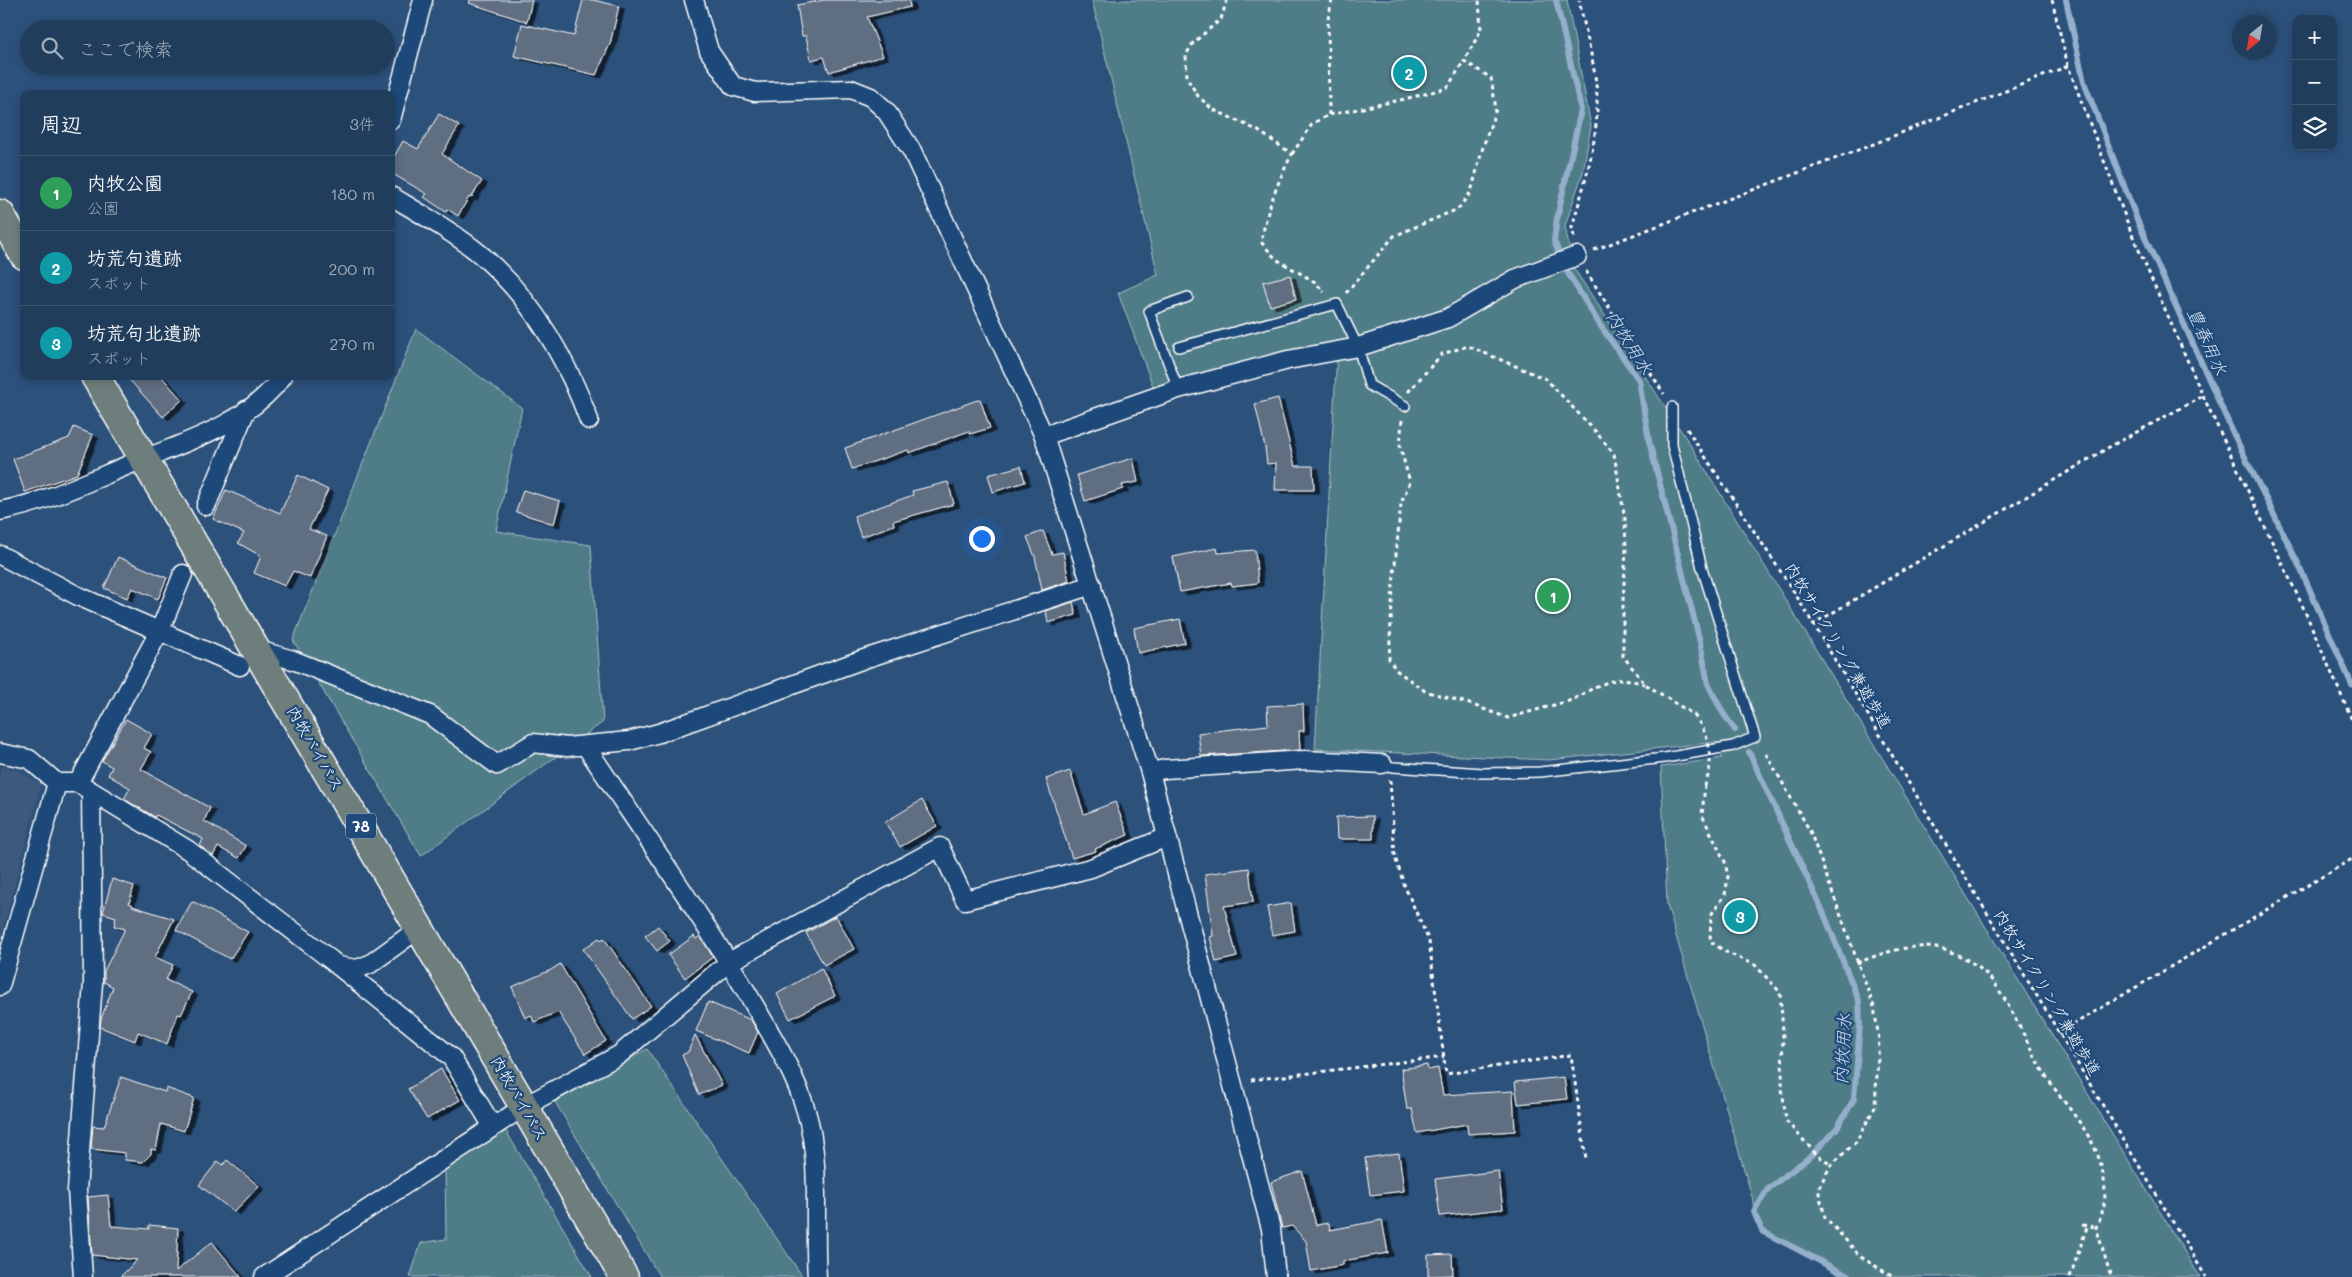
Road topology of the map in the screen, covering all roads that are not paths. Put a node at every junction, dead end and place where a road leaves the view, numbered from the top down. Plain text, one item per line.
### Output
1 (423, 0) edge
2 (694, 0) edge
3 (395, 105) edge
4 (395, 198) edge
5 (0, 214) edge
6 (20, 248) edge
7 (1567, 260) road end
8 (1188, 297) dead end
9 (1180, 347) dead end
10 (1358, 347) junction
11 (97, 380) edge
12 (280, 380) edge
13 (1178, 389) junction
14 (1405, 406) road end
15 (1672, 407) road end
16 (246, 410) junction
17 (589, 420) dead end
18 (1044, 436) junction
19 (144, 459) junction
20 (206, 506) dead end
21 (0, 511) edge
22 (0, 555) edge
23 (183, 574) dead end
24 (1092, 585) junction
25 (160, 630) junction
26 (249, 658) junction
27 (585, 745) junction
28 (0, 753) edge
29 (1387, 765) joint
30 (1150, 772) junction
31 (57, 782) junction
32 (84, 787) junction
33 (1167, 837) junction
34 (421, 927) junction
35 (729, 962) junction
36 (338, 966) junction
37 (0, 986) edge
38 (525, 1106) junction
39 (493, 1127) junction
40 (83, 1277) edge
41 (264, 1277) edge
42 (624, 1277) edge
43 (817, 1277) edge
44 (1276, 1277) edge

1 - 3 street
2 - 18 street
4 - 17 street
5 - 6 main road
7 - 10 street
8 - 13 lane
9 - 10 lane
10 - 13 street
10 - 14 lane
11 - 19 main road, 内牧バイパス / 78
12 - 16 street
13 - 18 street
15 - 29 lane
16 - 19 street
16 - 20 street
18 - 24 street
19 - 21 street
19 - 26 main road, 内牧バイパス / 78
22 - 25 street
23 - 25 street
24 - 27 street
24 - 30 street
25 - 26 street
25 - 32 street
26 - 27 street
26 - 34 main road, 内牧バイパス / 78
27 - 35 street
28 - 31 street
29 - 30 street
30 - 33 street
31 - 32 street
31 - 37 street
32 - 36 street
32 - 40 street
33 - 35 street
33 - 44 street
34 - 36 street
34 - 38 main road, 内牧バイパス / 78
35 - 38 street
35 - 43 street
36 - 39 street
38 - 39 street
38 - 42 main road, 内牧バイパス / 78
39 - 41 street

